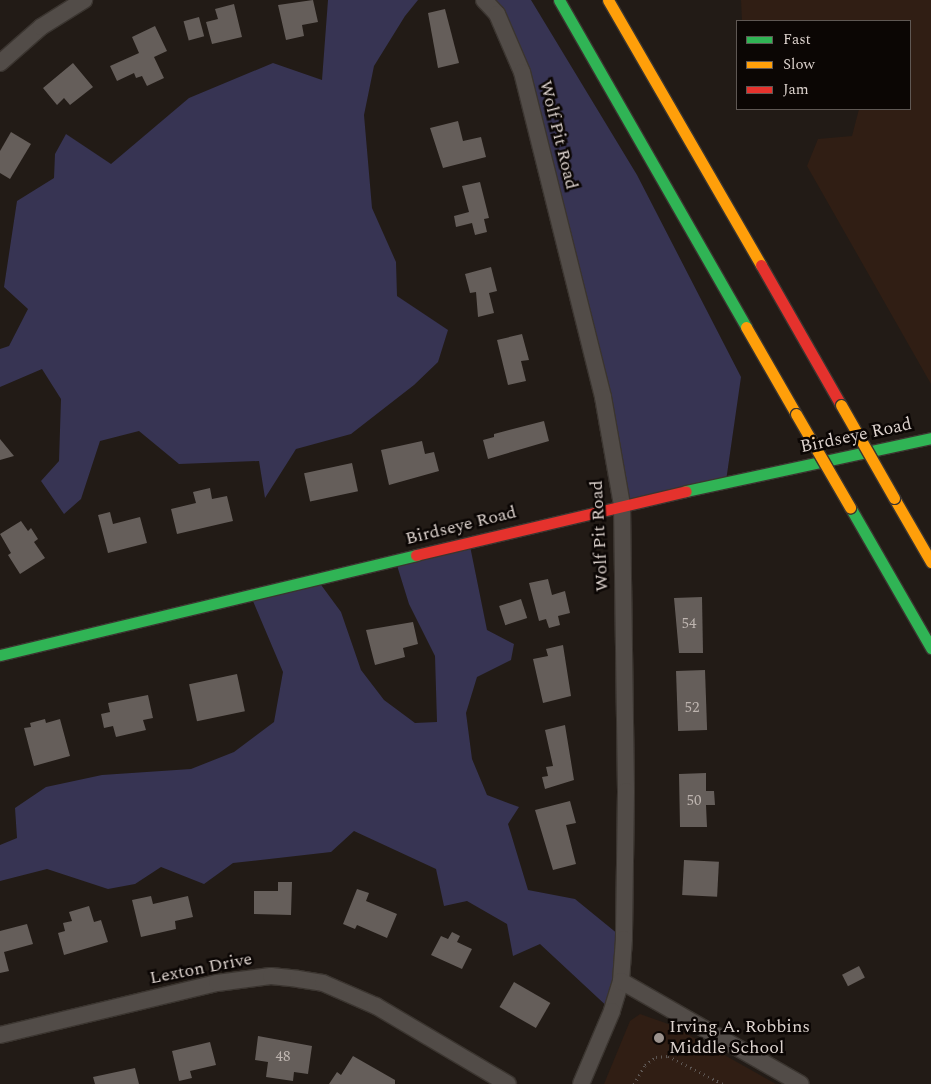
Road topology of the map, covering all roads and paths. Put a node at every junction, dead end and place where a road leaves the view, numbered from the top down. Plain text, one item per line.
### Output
1 (84, 0) edge
2 (484, 0) edge
3 (559, 0) edge
4 (608, 0) edge
5 (0, 63) edge
6 (931, 438) edge
7 (622, 505) junction
8 (931, 562) edge
9 (931, 648) edge
10 (0, 655) edge
11 (621, 981) junction
12 (0, 1035) edge
13 (508, 1084) edge
14 (581, 1084) edge
15 (634, 1084) edge
16 (723, 1084) edge
17 (801, 1084) edge

1 - 5 street
2 - 7 street, Wolf Pit Road
3 - 9 main road, bridge
4 - 8 main road, bridge
6 - 7 main road, Birdseye Road
7 - 10 main road, Birdseye Road
7 - 11 street, Wolf Pit Road
11 - 14 street, Wolf Pit Road
11 - 17 street
12 - 13 street, Lexton Drive
15 - 16 path

